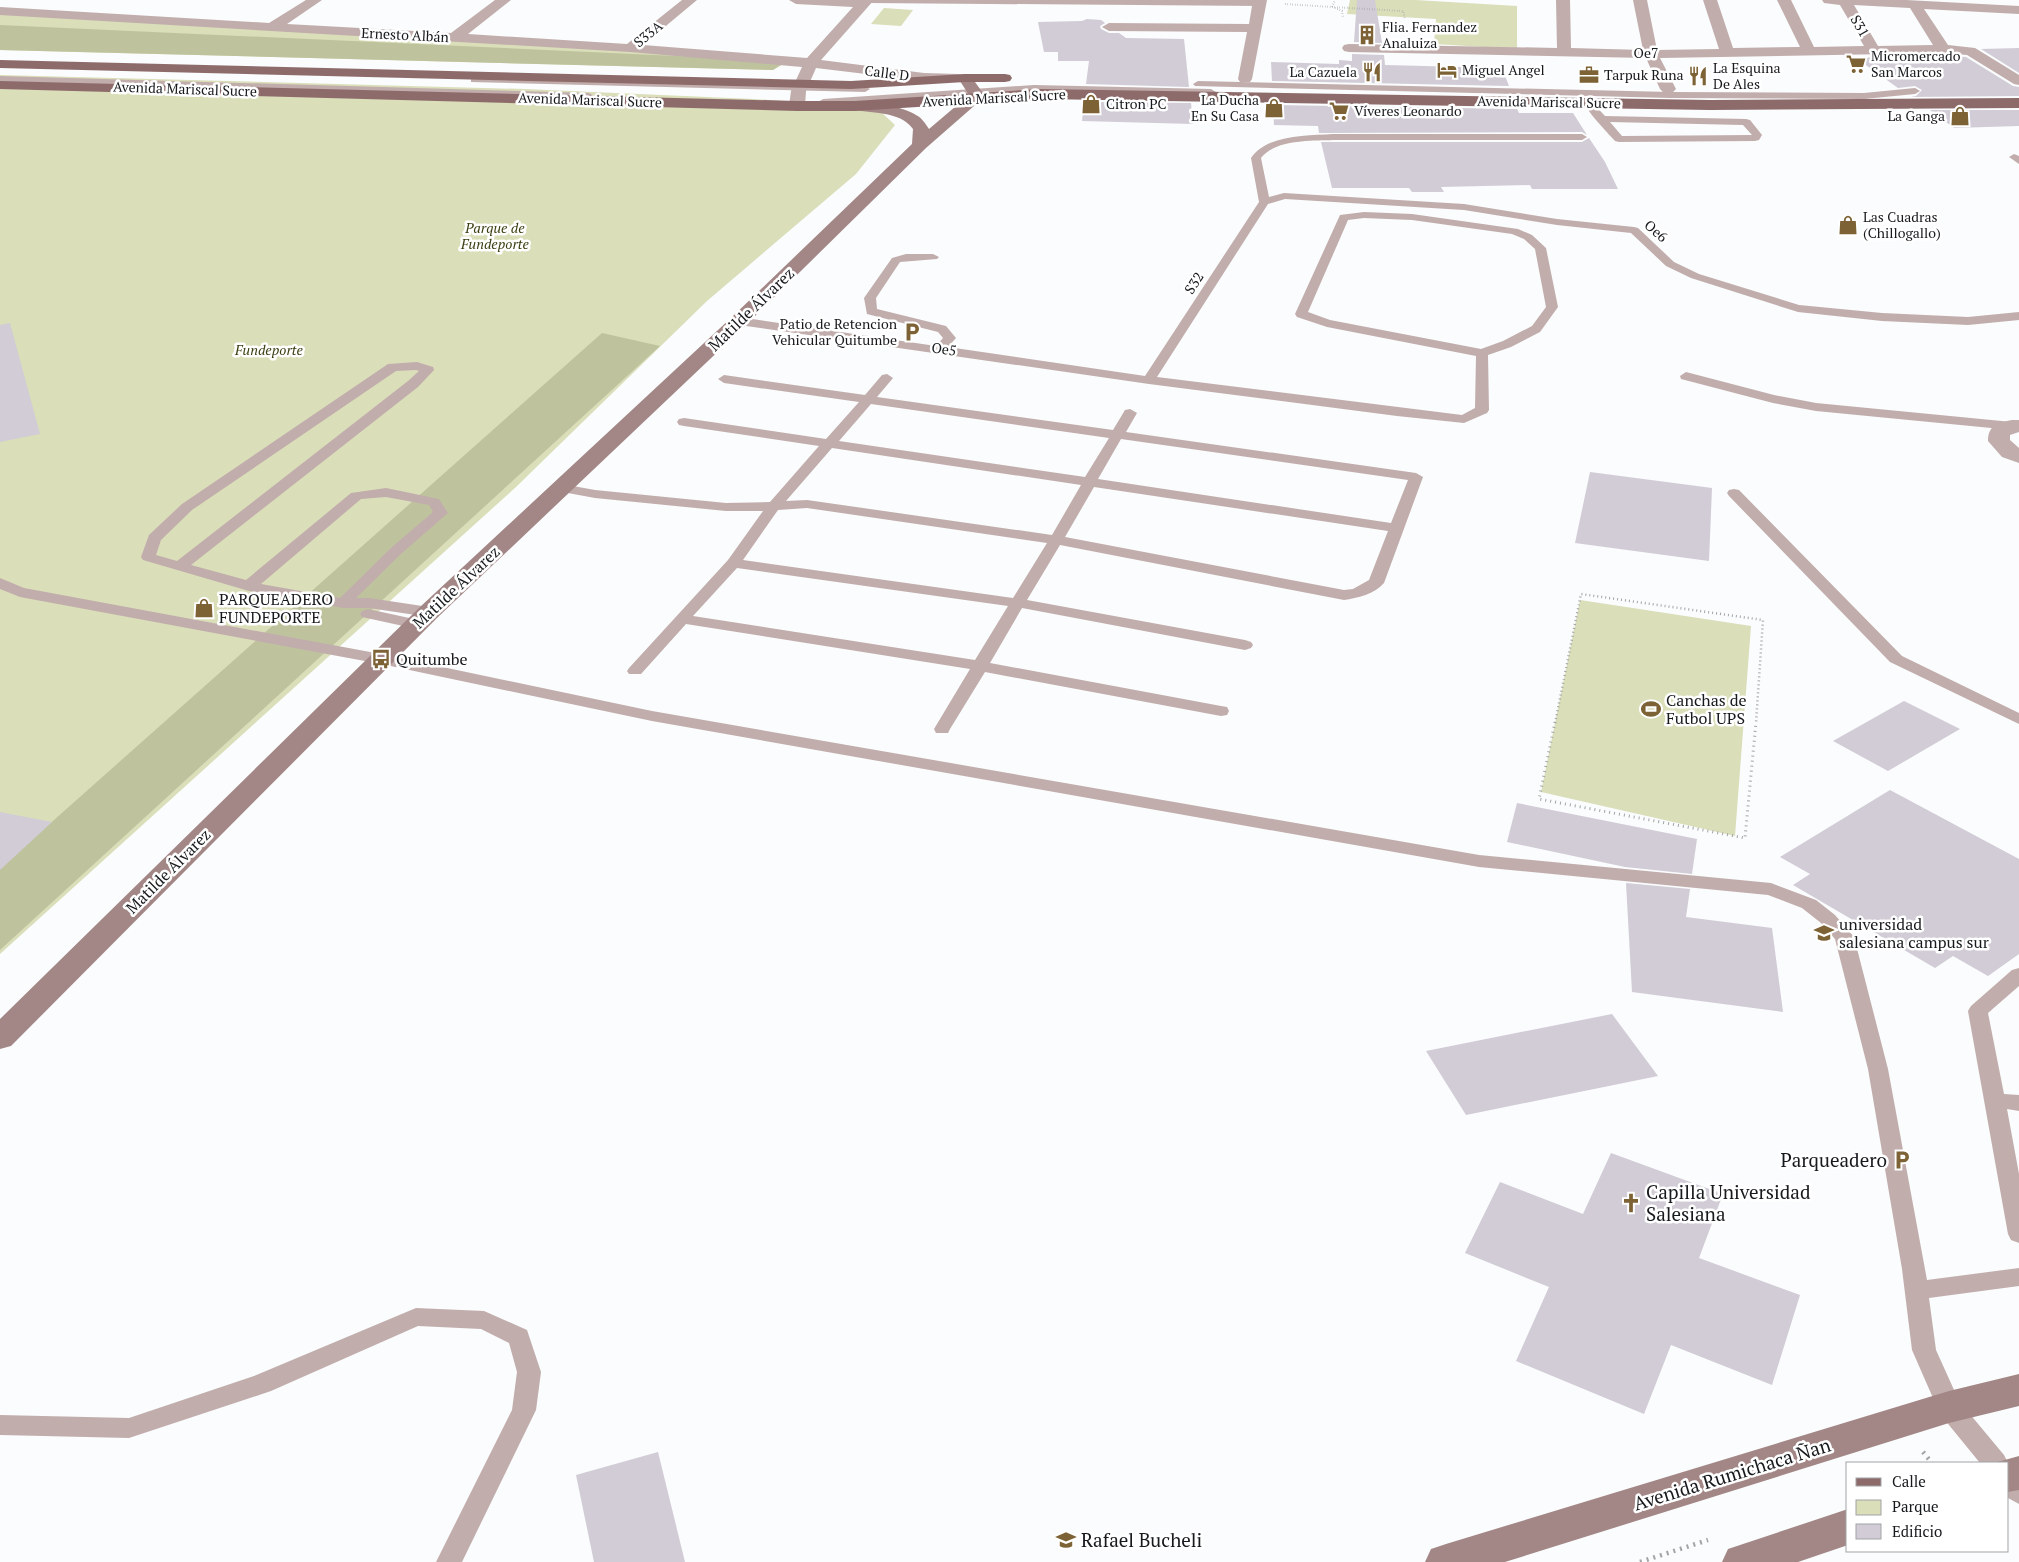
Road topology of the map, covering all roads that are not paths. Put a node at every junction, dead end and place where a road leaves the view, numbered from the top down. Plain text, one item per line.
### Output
1 (315, 0) edge
2 (504, 0) edge
3 (690, 0) edge
4 (796, 0) edge
5 (1563, 0) edge
6 (1640, 0) edge
7 (1710, 0) edge
8 (1784, 0) edge
9 (1829, 0) edge
10 (868, 1) edge
11 (1260, 1) edge
12 (1845, 1) edge
13 (132, 4) dead end
14 (1915, 4) junction
15 (2019, 10) edge
16 (0, 11) edge
17 (110, 17) junction
18 (272, 26) junction
19 (1109, 27) dead end
20 (1256, 28) junction
21 (454, 38) junction
22 (630, 48) junction
23 (1349, 48) dead end
24 (1943, 49) junction
25 (1874, 51) junction
26 (1727, 52) junction
27 (1809, 52) junction
28 (1564, 53) junction
29 (1651, 54) junction
30 (810, 63) junction
31 (0, 64) edge
32 (0, 69) edge
33 (0, 80) edge
34 (2019, 81) edge
35 (1246, 82) junction
36 (0, 84) edge
37 (2019, 85) edge
38 (2002, 86) dead end
39 (971, 87) junction
40 (1668, 89) junction
41 (1954, 89) dead end
42 (2019, 90) edge
43 (1919, 91) junction
44 (798, 95) junction
45 (2019, 99) edge
46 (1587, 102) junction
47 (2019, 104) edge
48 (1728, 105) junction
49 (855, 106) junction
50 (1600, 119) junction
51 (1746, 122) junction
52 (1582, 137) dead end
53 (920, 145) junction
54 (1264, 202) junction
55 (933, 257) dead end
56 (2019, 316) edge
57 (739, 321) junction
58 (940, 349) junction
59 (1482, 353) junction
60 (1686, 376) dead end
61 (887, 378) dead end
62 (724, 379) dead end
63 (1149, 380) junction
64 (868, 400) junction
65 (1130, 413) dead end
66 (684, 422) dead end
67 (2015, 426) edge
68 (1117, 436) junction
69 (831, 442) junction
70 (2019, 457) edge
71 (1090, 482) junction
72 (562, 488) junction
73 (1734, 494) dead end
74 (774, 506) junction
75 (1397, 528) junction
76 (1056, 540) junction
77 (733, 563) junction
78 (178, 567) junction
79 (0, 583) edge
80 (249, 586) junction
81 (343, 603) junction
82 (1018, 603) junction
83 (423, 618) junction
84 (682, 619) junction
85 (1245, 645) dead end
86 (381, 659) junction
87 (980, 666) junction
88 (635, 671) dead end
89 (1221, 710) dead end
90 (2019, 720) edge
91 (942, 729) dead end
92 (2019, 975) edge
93 (0, 1038) edge
94 (1994, 1100) junction
95 (2019, 1103) edge
96 (2014, 1173) edge
97 (2019, 1234) edge
98 (2019, 1277) edge
99 (1917, 1291) junction
100 (2019, 1390) edge
101 (1949, 1407) junction
102 (0, 1425) edge
103 (1994, 1462) edge
104 (2009, 1478) edge
105 (2019, 1493) edge
106 (1846, 1528) edge
107 (449, 1562) edge
108 (1446, 1562) edge
109 (1743, 1562) edge

1 - 18 street
2 - 21 street
3 - 22 street, S33A
4 - 10 street
5 - 28 street
6 - 29 street
7 - 26 street
8 - 27 street
9 - 12 street
10 - 11 lane
10 - 30 street
11 - 20 street
12 - 14 street
12 - 25 street, S31
13 - 17 street
14 - 15 street
14 - 24 street
16 - 17 street, Ernesto Albán
17 - 18 street, Ernesto Albán
18 - 21 street, Ernesto Albán
19 - 20 street
20 - 35 street
21 - 22 street, Ernesto Albán
22 - 30 street, Ernesto Albán
23 - 28 street, Oe7
24 - 25 street, Oe7
24 - 34 street, Oe7
25 - 27 street, Oe7
26 - 27 street, Oe7
26 - 29 street, Oe7
28 - 29 street, Oe7
29 - 40 street
30 - 39 street, Calle D
30 - 44 street
31 - 44 main road, Avenida Mariscal Sucre
32 - 44 lane
33 - 44 lane
35 - 39 main road, Avenida Mariscal Sucre
35 - 40 main road, Avenida Mariscal Sucre
35 - 43 lane
36 - 44 main road, Avenida Mariscal Sucre
37 - 38 main road
39 - 44 main road, Avenida Mariscal Sucre
39 - 45 lane
39 - 46 main road, Avenida Mariscal Sucre
39 - 49 main road, Avenida Mariscal Sucre
39 - 53 street, Matilde Álvarez
40 - 43 main road, Avenida Mariscal Sucre
41 - 43 main road, Avenida Mariscal Sucre
42 - 43 main road
44 - 49 main road, Avenida Mariscal Sucre
46 - 48 main road, Avenida Mariscal Sucre
46 - 50 lane
47 - 48 main road, Avenida Mariscal Sucre
48 - 51 lane
49 - 53 street
50 - 51 lane
50 - 51 lane
52 - 54 lane
53 - 57 street, Matilde Álvarez
54 - 56 lane, Oe6
54 - 63 lane, S32
55 - 58 lane
57 - 58 lane, Oe5
57 - 72 street, Matilde Álvarez
58 - 63 lane, Oe5
59 - 59 lane
59 - 63 lane, Oe5
60 - 67 lane
61 - 64 lane
62 - 64 lane
64 - 68 lane
64 - 69 lane
65 - 68 lane
66 - 69 lane
67 - 70 street
68 - 71 lane
68 - 75 lane
69 - 71 lane
69 - 74 lane
71 - 75 lane
71 - 76 lane
72 - 74 lane
72 - 83 street, Matilde Álvarez
73 - 90 lane
74 - 76 lane
74 - 77 lane
75 - 76 lane
76 - 82 lane
77 - 82 lane
77 - 84 lane
78 - 78 lane
78 - 80 lane
79 - 86 lane
80 - 81 lane
80 - 81 lane
81 - 83 lane
82 - 85 lane
82 - 87 lane
83 - 86 street, Matilde Álvarez
84 - 87 lane
84 - 88 lane
86 - 93 street, Matilde Álvarez
86 - 99 lane
87 - 89 lane
87 - 91 lane
92 - 94 lane
94 - 95 lane
94 - 96 lane
96 - 97 lane
98 - 99 lane
99 - 101 lane
100 - 101 street, Avenida Rumichaca Ñan
101 - 103 lane
101 - 108 street, Avenida Rumichaca Ñan
102 - 107 lane
104 - 105 lane
106 - 109 street

